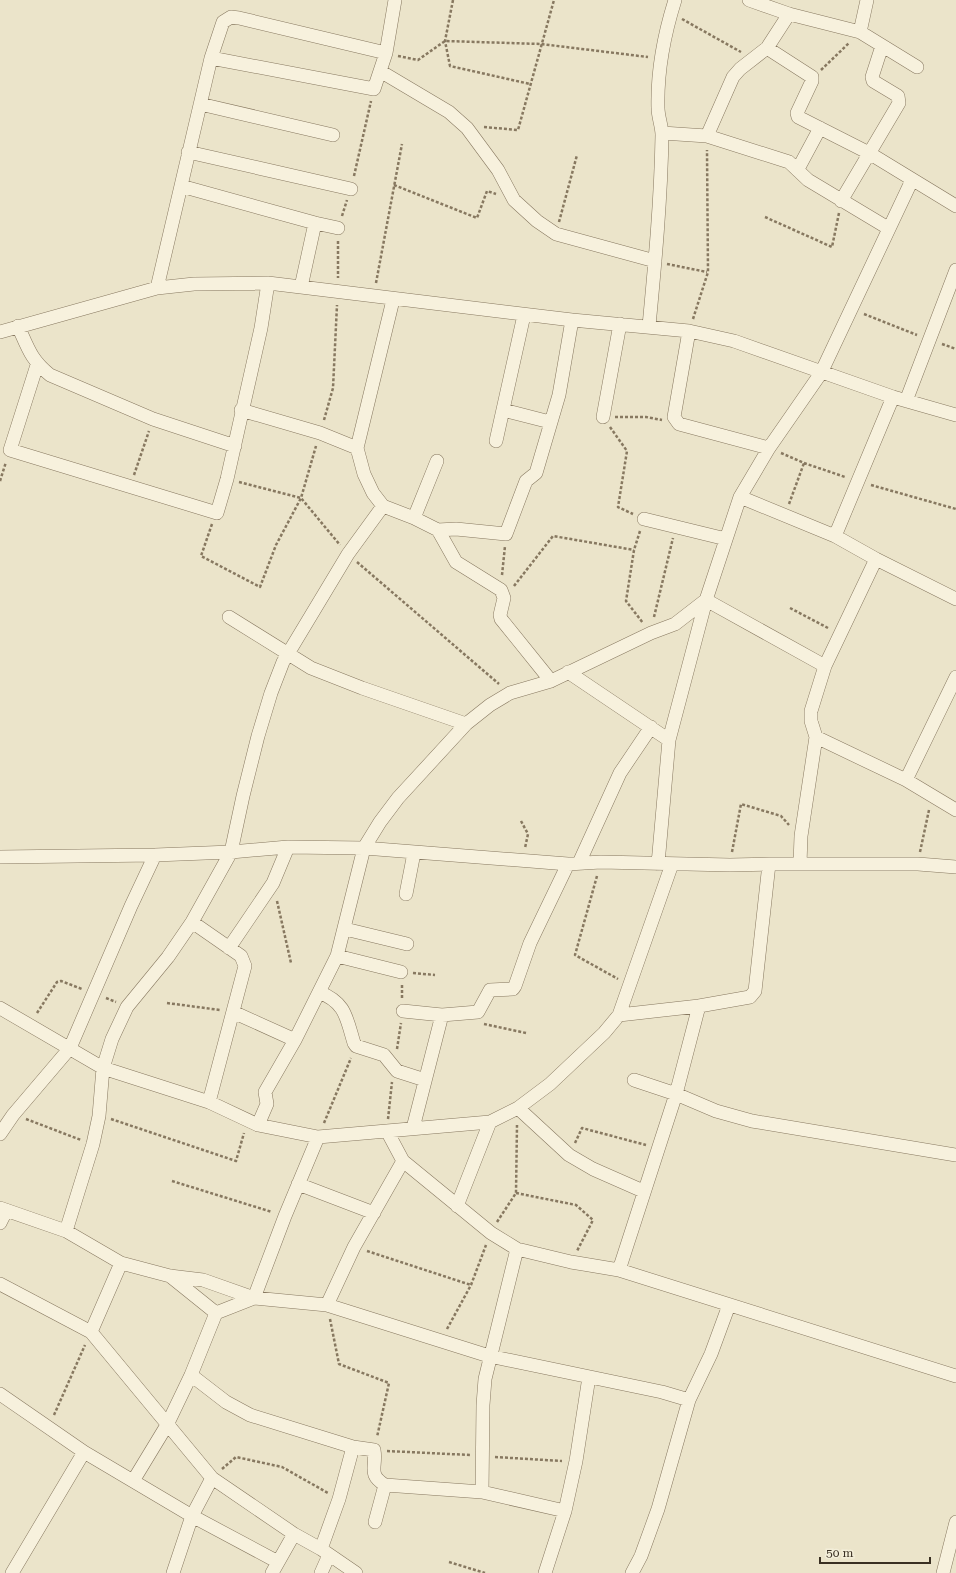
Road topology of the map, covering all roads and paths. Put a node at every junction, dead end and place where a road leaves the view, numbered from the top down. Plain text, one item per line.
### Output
1 (396, 0) edge
2 (453, 0) edge
3 (554, 0) edge
4 (675, 0) edge
5 (749, 0) edge
6 (867, 0) edge
7 (671, 13) junction
8 (789, 14) junction
9 (860, 32) junction
10 (445, 41) junction
11 (541, 44) junction
12 (882, 46) junction
13 (767, 48) junction
14 (386, 53) junction
15 (211, 58) junction
16 (754, 58) junction
17 (661, 59) junction
18 (917, 67) dead end
19 (380, 71) junction
20 (812, 79) junction
21 (374, 89) junction
22 (200, 104) junction
23 (820, 128) junction
24 (662, 133) junction
25 (333, 135) dead end
26 (707, 136) junction
27 (402, 144) dead end
28 (188, 152) junction
29 (869, 153) junction
30 (577, 156) dead end
31 (798, 169) junction
32 (912, 180) junction
33 (394, 185) junction
34 (181, 186) junction
35 (351, 189) junction
36 (514, 200) junction
37 (841, 201) junction
38 (956, 206) edge
39 (765, 217) dead end
40 (315, 223) junction
41 (338, 228) junction
42 (888, 228) junction
43 (556, 234) junction
44 (655, 261) junction
45 (956, 270) edge
46 (708, 272) junction
47 (268, 284) junction
48 (301, 287) junction
49 (157, 288) junction
50 (338, 292) junction
51 (373, 297) junction
52 (393, 300) junction
53 (852, 310) junction
54 (524, 314) junction
55 (572, 320) junction
56 (620, 324) junction
57 (18, 326) junction
58 (649, 326) junction
59 (690, 331) junction
60 (0, 332) edge
61 (929, 340) junction
62 (37, 365) junction
63 (821, 373) junction
64 (899, 399) junction
65 (241, 410) junction
66 (503, 410) junction
67 (956, 415) edge
68 (603, 417) junction
69 (153, 419) junction
70 (550, 422) junction
71 (679, 424) junction
72 (320, 433) junction
73 (496, 441) dead end
74 (235, 446) junction
75 (357, 448) junction
76 (769, 448) junction
77 (10, 450) junction
78 (437, 461) dead end
79 (804, 463) junction
80 (227, 479) junction
81 (0, 481) edge
82 (858, 482) junction
83 (131, 486) junction
84 (740, 497) junction
85 (302, 498) junction
86 (383, 506) junction
87 (956, 509) edge
88 (217, 513) junction
89 (786, 515) junction
90 (414, 518) junction
91 (644, 519) junction
92 (675, 526) junction
93 (438, 530) junction
94 (506, 534) junction
95 (835, 536) junction
96 (726, 539) junction
97 (634, 550) junction
98 (348, 554) junction
99 (876, 559) junction
100 (502, 594) junction
101 (956, 599) edge
102 (706, 600) junction
103 (790, 608) dead end
104 (228, 617) dead end
105 (651, 633) junction
106 (840, 635) junction
107 (289, 653) junction
108 (825, 666) junction
109 (568, 672) junction
110 (956, 677) edge
111 (551, 681) junction
112 (510, 693) junction
113 (466, 724) junction
114 (650, 727) junction
115 (816, 737) junction
116 (669, 740) junction
117 (906, 780) junction
118 (932, 795) junction
119 (956, 810) edge
120 (521, 821) dead end
121 (801, 836) junction
122 (288, 847) junction
123 (364, 848) junction
124 (231, 852) junction
125 (414, 853) junction
126 (155, 855) junction
127 (0, 857) edge
128 (522, 862) junction
129 (600, 862) junction
130 (574, 864) junction
131 (658, 864) junction
132 (672, 864) junction
133 (769, 864) junction
134 (800, 864) junction
135 (918, 864) junction
136 (730, 865) junction
137 (956, 867) edge
138 (273, 882) junction
139 (406, 894) dead end
140 (192, 922) junction
141 (345, 929) junction
142 (407, 944) dead end
143 (229, 948) junction
144 (337, 956) junction
145 (291, 963) dead end
146 (401, 972) junction
147 (435, 975) dead end
148 (630, 986) junction
149 (319, 992) junction
150 (94, 993) junction
151 (167, 1003) dead end
152 (699, 1006) junction
153 (127, 1007) junction
154 (0, 1008) edge
155 (403, 1011) junction
156 (233, 1012) junction
157 (442, 1015) junction
158 (619, 1015) junction
159 (29, 1025) junction
160 (295, 1040) junction
161 (356, 1046) junction
162 (70, 1048) junction
163 (103, 1068) junction
164 (394, 1069) junction
165 (425, 1080) junction
166 (634, 1080) dead end
167 (676, 1094) junction
168 (209, 1102) junction
169 (518, 1108) junction
170 (13, 1115) junction
171 (99, 1116) junction
172 (490, 1122) junction
173 (253, 1123) junction
174 (413, 1128) junction
175 (387, 1131) junction
176 (0, 1134) edge
177 (318, 1137) junction
178 (93, 1144) junction
179 (658, 1149) junction
180 (569, 1155) junction
181 (956, 1155) edge
182 (403, 1161) junction
183 (172, 1181) dead end
184 (298, 1184) junction
185 (643, 1191) junction
186 (516, 1193) junction
187 (457, 1206) junction
188 (3, 1209) edge
189 (374, 1213) junction
190 (285, 1216) junction
191 (0, 1223) edge
192 (66, 1231) junction
193 (491, 1233) junction
194 (354, 1247) junction
195 (518, 1249) junction
196 (571, 1262) junction
197 (121, 1263) junction
198 (619, 1270) junction
199 (170, 1276) junction
200 (0, 1284) edge
201 (471, 1285) junction
202 (254, 1298) junction
203 (327, 1305) junction
204 (729, 1306) junction
205 (216, 1313) junction
206 (91, 1332) junction
207 (440, 1341) junction
208 (489, 1356) junction
209 (191, 1375) junction
210 (956, 1376) edge
211 (589, 1377) junction
212 (0, 1394) edge
213 (689, 1400) junction
214 (167, 1425) junction
215 (49, 1426) junction
216 (353, 1446) junction
217 (374, 1450) junction
218 (84, 1452) junction
219 (482, 1456) junction
220 (576, 1462) junction
221 (212, 1478) junction
222 (133, 1481) junction
223 (385, 1485) junction
224 (482, 1492) junction
225 (339, 1499) junction
226 (565, 1511) junction
227 (192, 1516) junction
228 (375, 1522) dead end
229 (956, 1522) edge
230 (294, 1534) junction
231 (325, 1552) junction
232 (449, 1562) dead end
233 (275, 1567) edge
234 (12, 1573) edge
235 (172, 1573) edge
236 (321, 1573) edge
237 (356, 1573) edge
238 (485, 1573) edge
239 (545, 1573) edge
240 (632, 1573) edge
241 (943, 1573) edge

1 - 14 street
2 - 10 path
3 - 11 path
4 - 7 street
5 - 8 street
6 - 9 street
7 - 16 path
7 - 17 street
8 - 9 street
8 - 13 street
9 - 12 street
9 - 20 path
10 - 11 path
10 - 11 path
10 - 14 path
11 - 17 path
12 - 18 street
12 - 29 street
13 - 16 street
13 - 20 street
14 - 15 street
14 - 19 street
15 - 21 street
15 - 22 street
16 - 26 street
17 - 24 street
19 - 21 street
19 - 36 street
20 - 23 street
21 - 35 path
22 - 25 street
22 - 28 street
23 - 29 street
23 - 31 street
24 - 26 street
24 - 44 street
26 - 31 street
26 - 46 path
27 - 33 path
28 - 34 street
28 - 35 street
29 - 32 street
29 - 37 street
30 - 43 path
31 - 37 street
32 - 38 street
32 - 42 street
33 - 36 path
33 - 51 path
34 - 40 street
34 - 49 street
35 - 41 path
36 - 43 street
37 - 39 path
37 - 42 street
40 - 41 street
40 - 48 street
41 - 50 path
42 - 53 street
43 - 44 street
44 - 46 path
44 - 58 street
45 - 61 street
46 - 59 path
47 - 48 street
47 - 49 street
47 - 65 street
48 - 50 street
49 - 57 street
50 - 51 street
50 - 72 path
51 - 52 street
52 - 54 street
52 - 75 street
53 - 61 path
53 - 63 street
54 - 55 street
54 - 66 street
55 - 56 street
55 - 70 street
56 - 58 street
56 - 68 street
57 - 60 street
57 - 62 street
58 - 59 street
59 - 63 street
59 - 71 street
61 - 64 street
62 - 69 street
62 - 77 street
63 - 64 street
63 - 76 street
64 - 67 street
64 - 82 street
65 - 72 street
65 - 74 street
66 - 70 street
66 - 73 street
68 - 71 path
68 - 91 path
69 - 74 street
69 - 83 path
70 - 94 street
71 - 76 street
72 - 75 street
72 - 85 path
74 - 80 street
75 - 86 street
76 - 79 path
76 - 84 street
77 - 81 path
77 - 83 street
78 - 90 street
79 - 82 path
79 - 89 path
80 - 85 path
80 - 88 street
82 - 87 path
82 - 95 street
83 - 88 street
84 - 89 street
84 - 96 street
85 - 88 path
85 - 98 path
86 - 90 street
86 - 98 street
89 - 95 street
90 - 93 street
91 - 92 street
91 - 97 path
92 - 96 street
92 - 105 path
93 - 94 street
93 - 100 street
94 - 100 path
95 - 99 street
96 - 102 street
97 - 100 path
97 - 105 path
98 - 107 street
98 - 112 path
99 - 101 street
99 - 106 street
100 - 111 street
102 - 105 street
102 - 108 street
102 - 116 street
103 - 106 path
104 - 107 street
105 - 109 street
106 - 108 street
107 - 113 street
107 - 124 street
108 - 115 street
109 - 111 street
109 - 114 street
110 - 117 street
111 - 112 street
112 - 113 street
113 - 123 street
114 - 116 street
114 - 130 street
115 - 117 street
115 - 121 street
116 - 131 street
117 - 118 street
118 - 119 street
118 - 135 path
120 - 128 path
121 - 134 street
121 - 136 path
122 - 123 street
122 - 124 street
122 - 138 street
123 - 125 street
123 - 141 street
124 - 126 street
124 - 140 street
125 - 128 street
125 - 139 street
126 - 127 street
126 - 150 street
128 - 130 street
129 - 130 street
129 - 131 street
129 - 148 path
130 - 157 street
131 - 132 street
132 - 136 street
132 - 148 street
133 - 134 street
133 - 136 street
133 - 152 street
134 - 135 street
135 - 137 street
138 - 143 street
138 - 145 path
140 - 143 street
140 - 153 street
141 - 142 street
141 - 144 street
143 - 156 street
144 - 146 street
144 - 149 street
146 - 147 path
146 - 155 path
148 - 158 street
149 - 160 street
149 - 161 street
150 - 153 path
150 - 159 path
150 - 162 street
151 - 156 path
152 - 158 street
152 - 167 street
153 - 163 street
154 - 159 street
155 - 157 street
155 - 164 path
156 - 160 street
156 - 168 street
157 - 165 street
158 - 169 street
159 - 162 street
160 - 173 street
161 - 164 street
161 - 177 path
162 - 163 street
162 - 170 street
163 - 168 street
163 - 171 street
164 - 165 street
164 - 175 path
165 - 174 street
166 - 167 street
167 - 179 street
167 - 181 street
168 - 173 street
169 - 172 street
169 - 180 street
169 - 186 path
170 - 176 street
170 - 178 path
171 - 173 path
171 - 178 street
172 - 174 street
172 - 187 street
173 - 177 street
174 - 175 street
175 - 177 street
175 - 182 street
177 - 184 street
178 - 192 street
179 - 180 path
179 - 185 street
180 - 185 street
182 - 187 street
182 - 189 street
183 - 190 path
184 - 189 street
184 - 190 street
185 - 198 street
186 - 193 path
186 - 196 path
187 - 193 street
188 - 191 street
188 - 192 street
189 - 194 street
190 - 202 street
192 - 197 street
193 - 195 street
193 - 201 path
194 - 201 path
194 - 203 street
195 - 196 street
195 - 208 street
196 - 198 street
197 - 199 street
197 - 206 street
198 - 204 street
199 - 202 street
199 - 205 street
200 - 206 street
201 - 207 path
202 - 203 street
202 - 205 street
203 - 207 street
203 - 217 path
204 - 210 street
204 - 213 street
205 - 209 street
206 - 214 street
206 - 215 path
207 - 208 street
208 - 211 street
208 - 219 street
209 - 214 street
209 - 216 street
211 - 213 street
211 - 220 street
212 - 215 street
213 - 240 street
214 - 221 street
214 - 222 street
215 - 218 street
216 - 217 street
216 - 225 street
217 - 219 path
217 - 223 street
218 - 222 street
218 - 234 street
219 - 220 path
219 - 224 street
220 - 226 street
221 - 225 path
221 - 227 street
221 - 230 street
222 - 227 street
223 - 224 street
223 - 228 street
224 - 226 street
225 - 231 street
226 - 239 street
227 - 233 street
227 - 235 street
229 - 241 street
230 - 231 street
230 - 233 street
231 - 236 street
231 - 237 street
232 - 238 path

